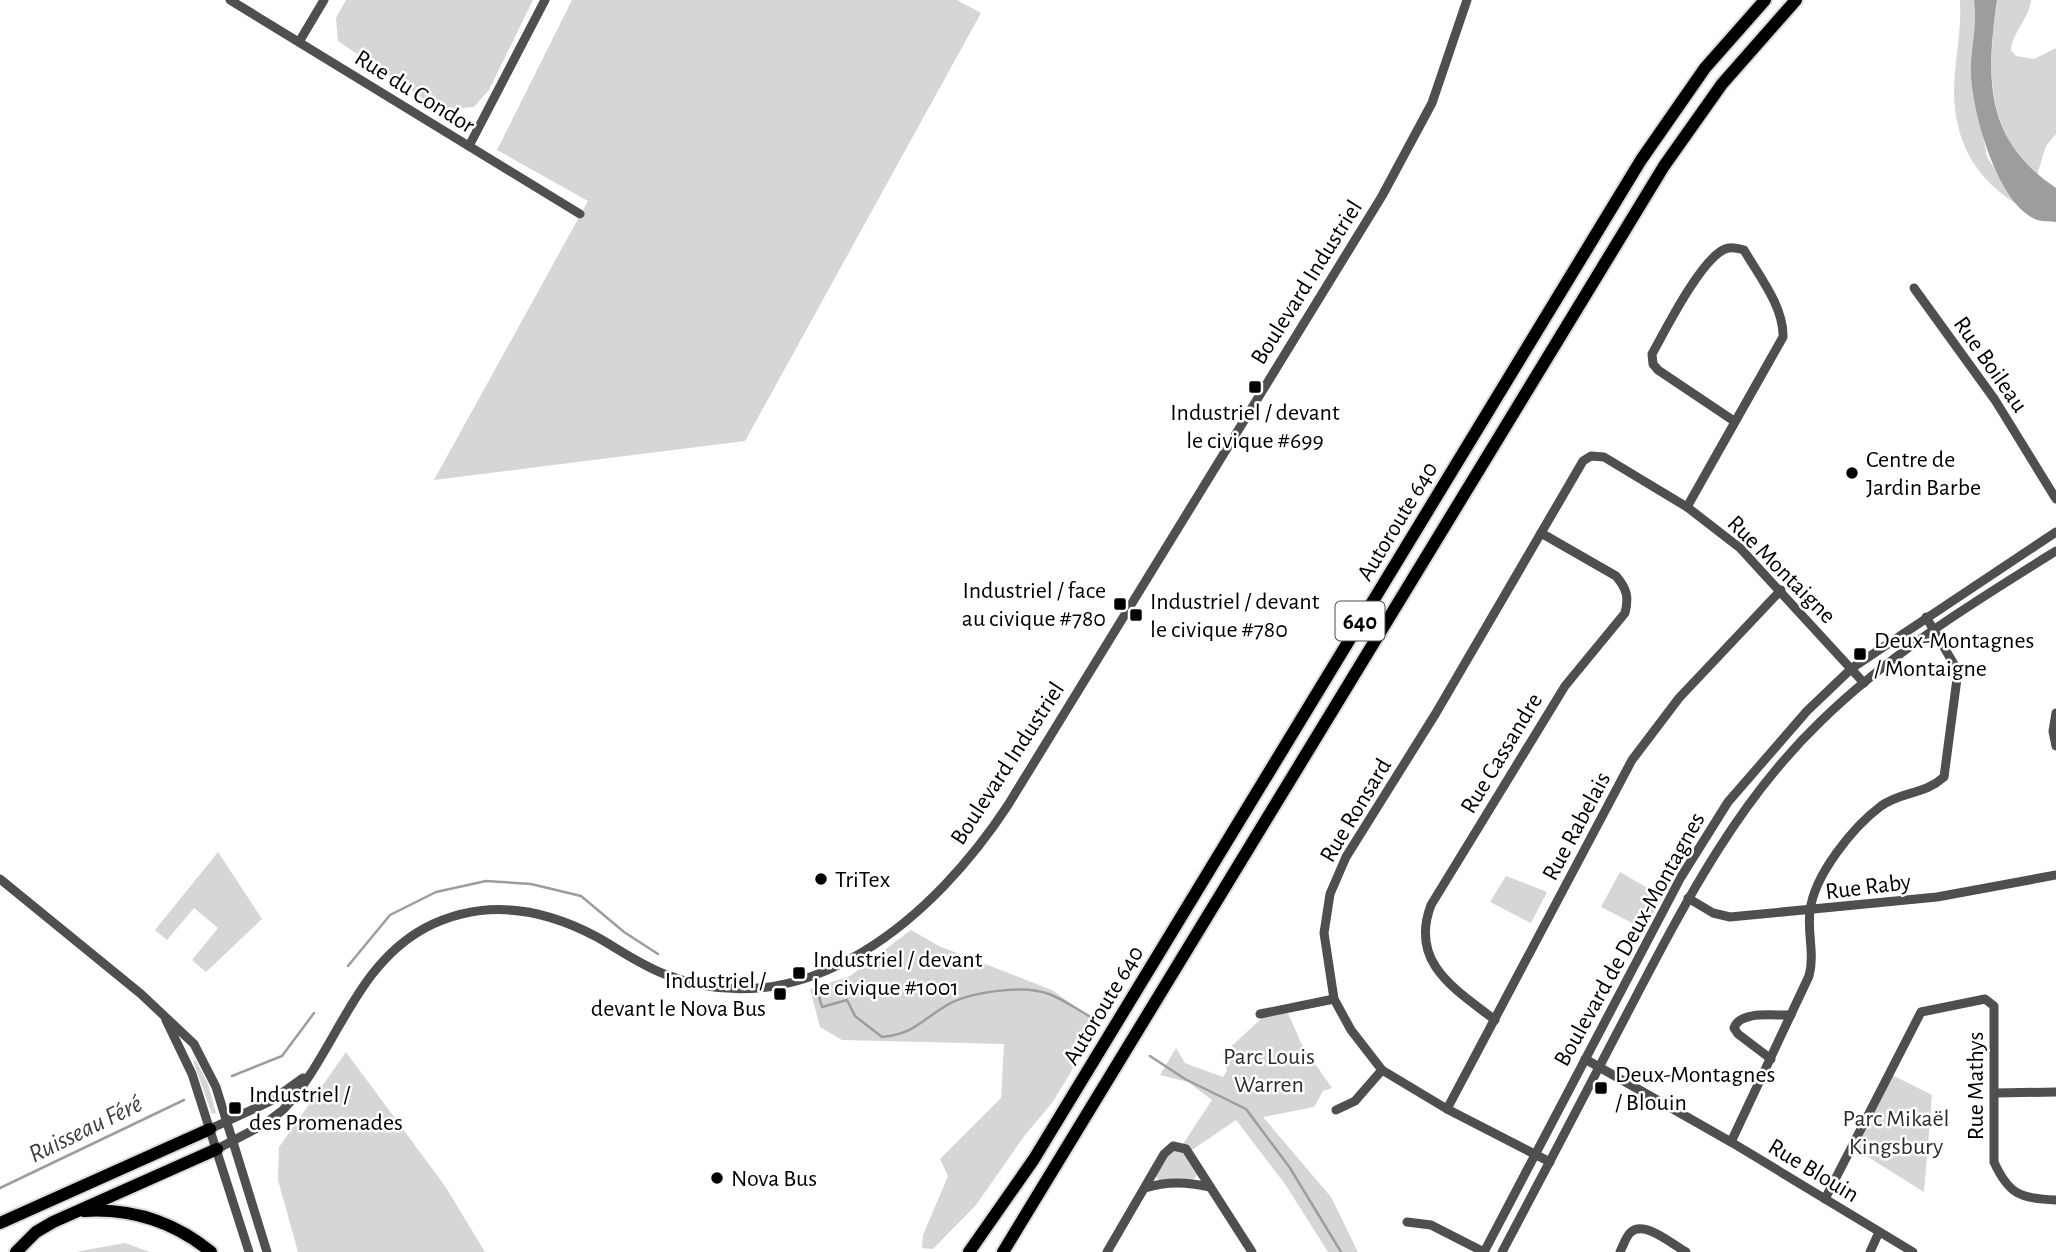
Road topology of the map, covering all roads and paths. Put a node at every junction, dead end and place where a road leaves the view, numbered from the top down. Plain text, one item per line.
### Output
1 (230, 0) edge
2 (324, 0) edge
3 (545, 0) edge
4 (1467, 0) edge
5 (1765, 0) edge
6 (1796, 0) edge
7 (299, 42) junction
8 (469, 146) junction
9 (580, 214) dead end
10 (1914, 288) dead end
11 (1734, 421) junction
12 (1591, 456) joint
13 (2056, 499) edge
14 (1687, 508) junction
15 (2056, 532) edge
16 (1541, 533) junction
17 (2056, 551) edge
18 (1781, 590) junction
19 (1926, 617) junction
20 (1933, 630) junction
21 (1852, 668) junction
22 (1864, 682) junction
23 (2056, 713) edge
24 (2056, 746) edge
25 (2056, 875) edge
26 (0, 879) edge
27 (1688, 898) junction
28 (1810, 912) junction
29 (1334, 999) junction
30 (156, 1007) junction
31 (1260, 1014) dead end
32 (1791, 1015) junction
33 (1495, 1020) junction
34 (1585, 1059) junction
35 (1771, 1059) junction
36 (1600, 1066) junction
37 (1382, 1070) junction
38 (310, 1072) junction
39 (2056, 1092) edge
40 (1996, 1093) junction
41 (1447, 1108) junction
42 (1336, 1110) dead end
43 (227, 1122) junction
44 (211, 1129) junction
45 (233, 1141) junction
46 (1731, 1142) junction
47 (217, 1149) junction
48 (1536, 1153) junction
49 (1550, 1162) junction
50 (1210, 1187) junction
51 (1144, 1188) junction
52 (1825, 1199) junction
53 (2056, 1200) edge
54 (77, 1211) junction
55 (1407, 1222) dead end
56 (0, 1223) edge
57 (1879, 1232) junction
58 (16, 1252) edge
59 (211, 1252) edge
60 (249, 1252) edge
61 (267, 1252) edge
62 (969, 1252) edge
63 (1003, 1252) edge
64 (1107, 1252) edge
65 (1252, 1252) edge
66 (1484, 1252) edge
67 (1502, 1252) edge
68 (1620, 1252) edge
69 (1686, 1252) edge
70 (1870, 1252) edge
71 (1913, 1252) edge

1 - 7 street, Rue du Condor
2 - 7 street
3 - 8 street
4 - 38 street, Boulevard Industriel
5 - 62 highway, Autoroute 640 / 640
6 - 63 highway, Autoroute 640 / 640
7 - 8 street, Rue du Condor
8 - 9 street, Rue du Condor
10 - 13 street, Rue Boileau
11 - 11 street
11 - 14 street
12 - 14 street, Rue Montaigne
12 - 16 street, Rue Ronsard
14 - 18 street, Rue Montaigne
15 - 19 street, Boulevard de Deux-Montagnes
16 - 29 street, Rue Ronsard
16 - 33 street, Rue Cassandre
17 - 20 street, Boulevard de Deux-Montagnes
18 - 21 street, Rue Montaigne
18 - 33 street, Rue Rabelais
19 - 20 street
19 - 21 street, Boulevard de Deux-Montagnes
20 - 22 street, Boulevard de Deux-Montagnes
20 - 28 street
21 - 22 street, Rue Montaigne
21 - 34 street, Boulevard de Deux-Montagnes
22 - 27 street, Boulevard de Deux-Montagnes
23 - 24 street
25 - 28 street, Rue Raby
26 - 30 street
27 - 28 street, Rue Raby
27 - 36 street, Boulevard de Deux-Montagnes
28 - 32 street
29 - 31 street
29 - 37 street, Rue Ronsard
30 - 43 street
30 - 44 street
32 - 35 street
32 - 35 street
33 - 41 street, Rue Rabelais
34 - 36 street, Rue Blouin
34 - 48 street, Boulevard de Deux-Montagnes
35 - 46 street
36 - 46 street, Rue Blouin
36 - 49 street, Boulevard de Deux-Montagnes
37 - 41 street, Rue Ronsard
37 - 42 street
38 - 43 street, Boulevard Industriel
38 - 45 street, Boulevard Industriel
39 - 40 street
40 - 52 street, Rue Mathys
40 - 53 street, Rue Mathys
41 - 48 street, Rue Ronsard
43 - 44 street, Boulevard Industriel
43 - 45 street
44 - 47 street
44 - 56 highway
45 - 47 street, Boulevard Industriel
45 - 61 street
46 - 52 street, Rue Blouin
47 - 54 highway
47 - 60 street
48 - 49 street, Rue Ronsard
48 - 66 street, Boulevard de Deux-Montagnes
49 - 67 street, Boulevard de Deux-Montagnes
50 - 51 street
50 - 51 street
50 - 65 street
51 - 64 street
52 - 57 street, Rue Blouin
54 - 58 highway
54 - 59 highway
55 - 66 street
57 - 70 street
57 - 71 street, Rue Blouin
68 - 69 street

